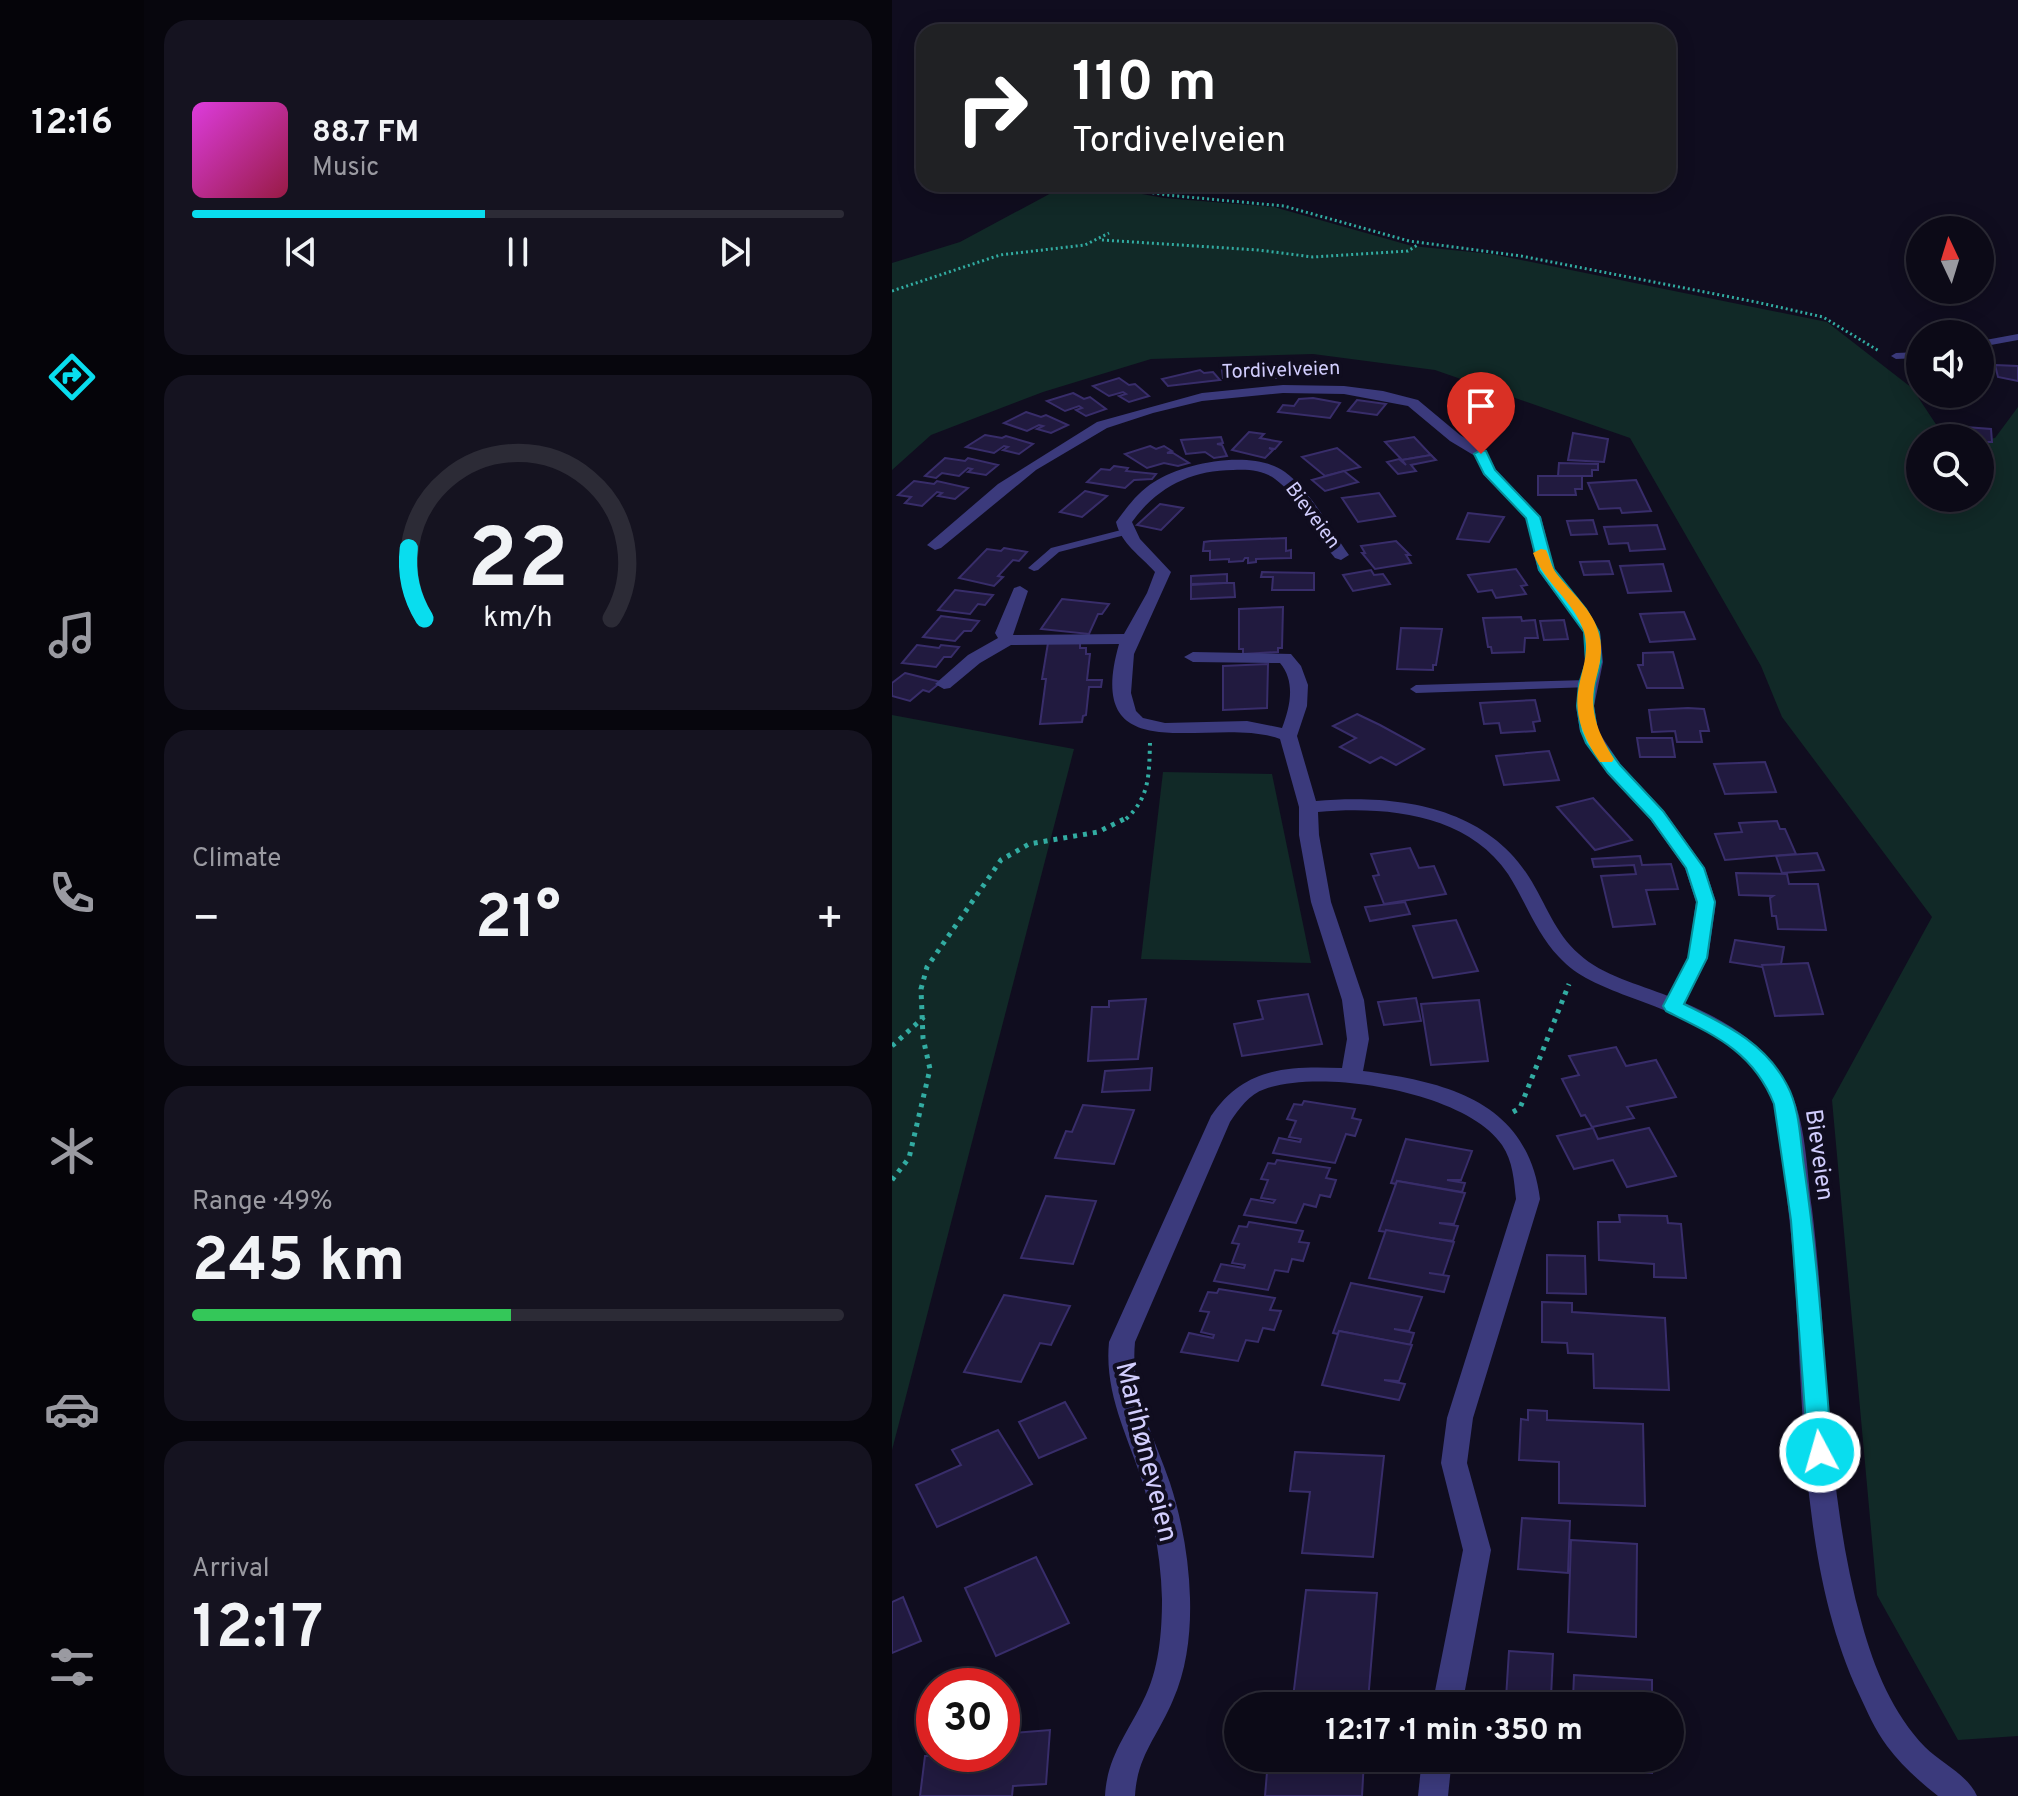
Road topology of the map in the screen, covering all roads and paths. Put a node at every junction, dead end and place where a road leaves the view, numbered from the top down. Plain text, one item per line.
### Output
1 (1148, 192) edge
2 (1109, 233) dead end
3 (1102, 240) junction
4 (1419, 243) junction
5 (892, 291) edge
6 (2018, 337) edge
7 (1994, 341) edge
8 (1896, 356) joint
9 (1906, 356) edge
10 (1125, 532) junction
11 (935, 545) dead end
12 (1341, 555) dead end
13 (1034, 568) dead end
14 (1020, 591) dead end
15 (1131, 639) junction
16 (1008, 640) junction
17 (1193, 657) dead end
18 (944, 684) dead end
19 (1587, 684) junction
20 (1416, 689) dead end
21 (1152, 726) junction
22 (1288, 736) junction
23 (1308, 807) junction
24 (1577, 963) junction
25 (1673, 1006) junction
26 (925, 1017) junction
27 (892, 1046) edge
28 (1351, 1077) junction
29 (1495, 1124) junction
30 (892, 1180) edge
31 (1450, 1692) edge
32 (1436, 1772) edge
33 (1120, 1796) edge
34 (1433, 1796) edge
35 (1962, 1796) edge

1 - 4 path
2 - 3 path
3 - 4 path
3 - 5 path
4 - 8 path
6 - 7 lane
8 - 9 lane
10 - 12 street, Bieveien
10 - 13 lane
10 - 15 street
11 - 19 street, Tordivelveien
14 - 16 street
15 - 16 street
15 - 21 street
16 - 18 street
17 - 22 street
19 - 20 lane
19 - 25 street, Tordivelveien
21 - 22 street
21 - 26 path
22 - 23 street
23 - 24 street, Bieveien
23 - 28 street
24 - 25 street, Bieveien
24 - 29 path
25 - 35 street, Bieveien
26 - 27 path
26 - 30 path
28 - 29 street, Marihøneveien
28 - 33 street, Marihøneveien
29 - 31 street, Marihøneveien
32 - 34 street

